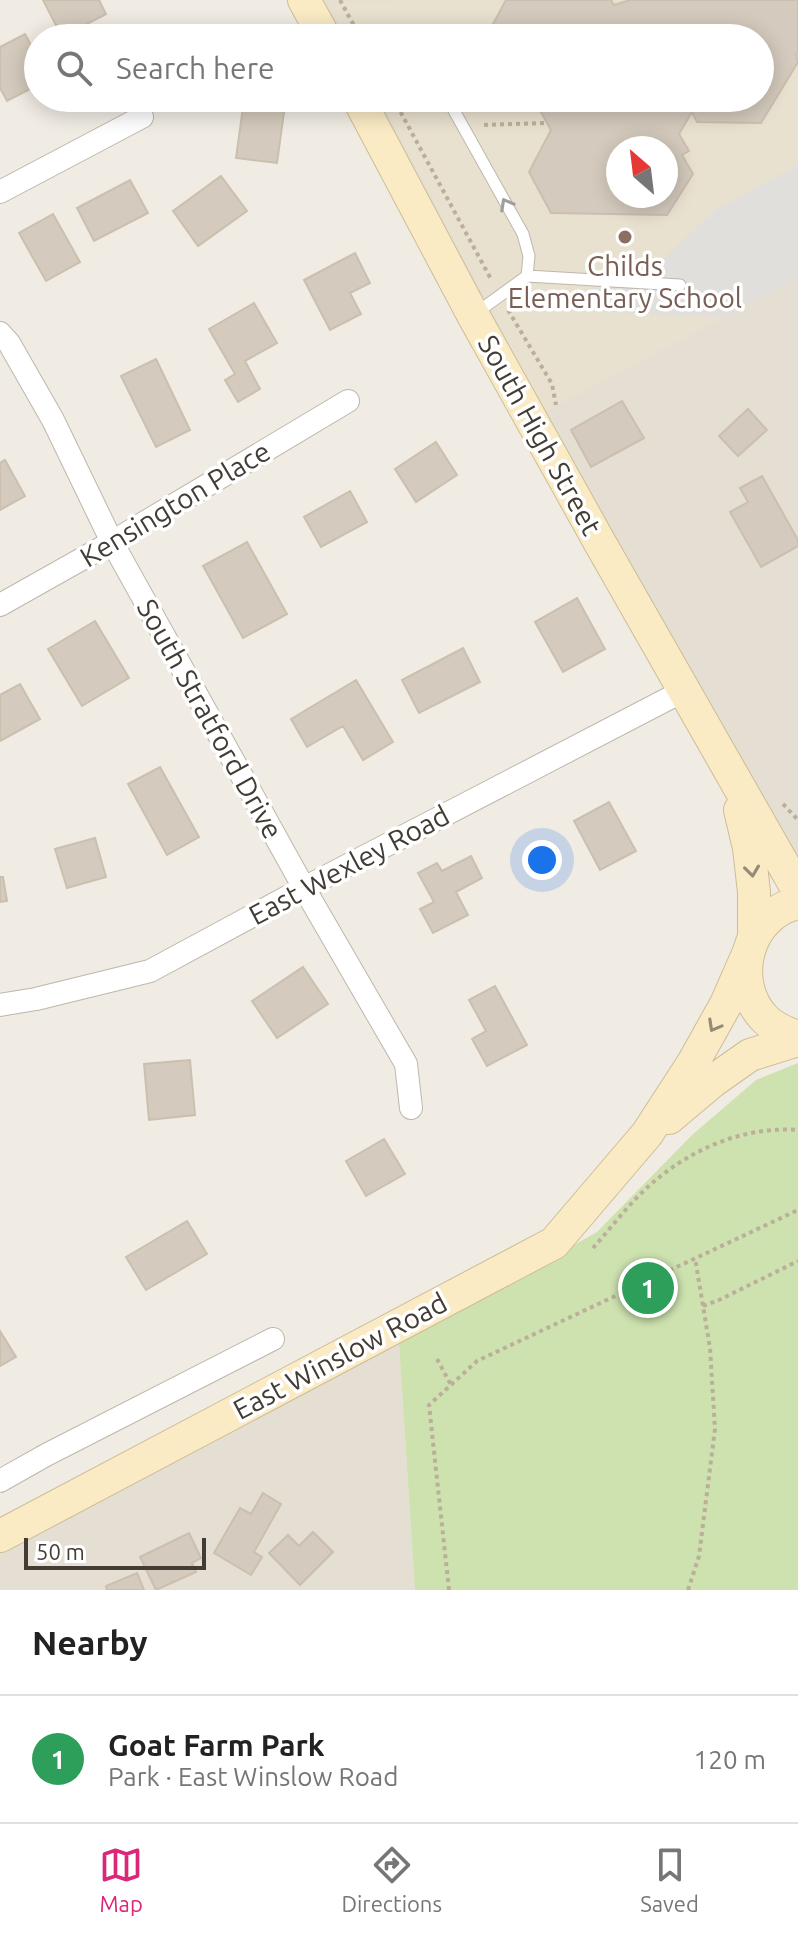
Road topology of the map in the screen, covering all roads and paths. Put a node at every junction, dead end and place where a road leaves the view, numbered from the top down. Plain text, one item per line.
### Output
1 (304, 0) edge
2 (340, 0) edge
3 (317, 24) edge
4 (353, 24) edge
5 (365, 112) edge
6 (455, 112) edge
7 (142, 117) dead end
8 (547, 123) dead end
9 (484, 125) dead end
10 (0, 192) edge
11 (527, 276) junction
12 (680, 285) dead end
13 (473, 315) junction
14 (0, 333) edge
15 (348, 401) dead end
16 (112, 542) junction
17 (0, 605) edge
18 (685, 690) junction
19 (729, 768) junction
20 (798, 886) edge
21 (304, 888) junction
22 (798, 903) edge
23 (750, 946) junction
24 (0, 1005) edge
25 (798, 1039) edge
26 (411, 1108) dead end
27 (798, 1130) edge
28 (647, 1134) junction
29 (798, 1210) edge
30 (593, 1248) dead end
31 (695, 1258) junction
32 (798, 1261) edge
33 (703, 1306) junction
34 (273, 1339) dead end
35 (437, 1359) dead end
36 (451, 1385) junction
37 (0, 1481) edge
38 (0, 1536) edge
39 (449, 1590) edge
40 (688, 1590) edge

1 - 3 main road
2 - 4 path
5 - 13 main road, South High Street
11 -> 6 lane
7 - 10 street
8 - 9 path
11 - 12 lane
11 - 13 lane
13 - 18 main road, South High Street
14 - 16 street, South Stratford Drive
15 - 16 street, Kensington Place
16 - 17 street, Kensington Place
16 - 21 street, South Stratford Drive
18 - 19 main road, South High Street
18 - 21 street, East Wexley Road
19 - 20 main road, South High Street
19 -> 23 main road, South High Street
21 - 24 street, East Wexley Road
21 - 26 street, South Stratford Drive
22 - 23 main road
23 - 25 main road, South High Street
23 -> 28 main road, East Winslow Road
25 - 28 main road, East Winslow Road
27 - 30 path
28 - 38 main road, East Winslow Road
29 - 31 path
31 - 33 path
31 - 36 path
32 - 33 path
33 - 40 path
34 - 37 street, East Winslow Road
35 - 36 path
36 - 39 path

